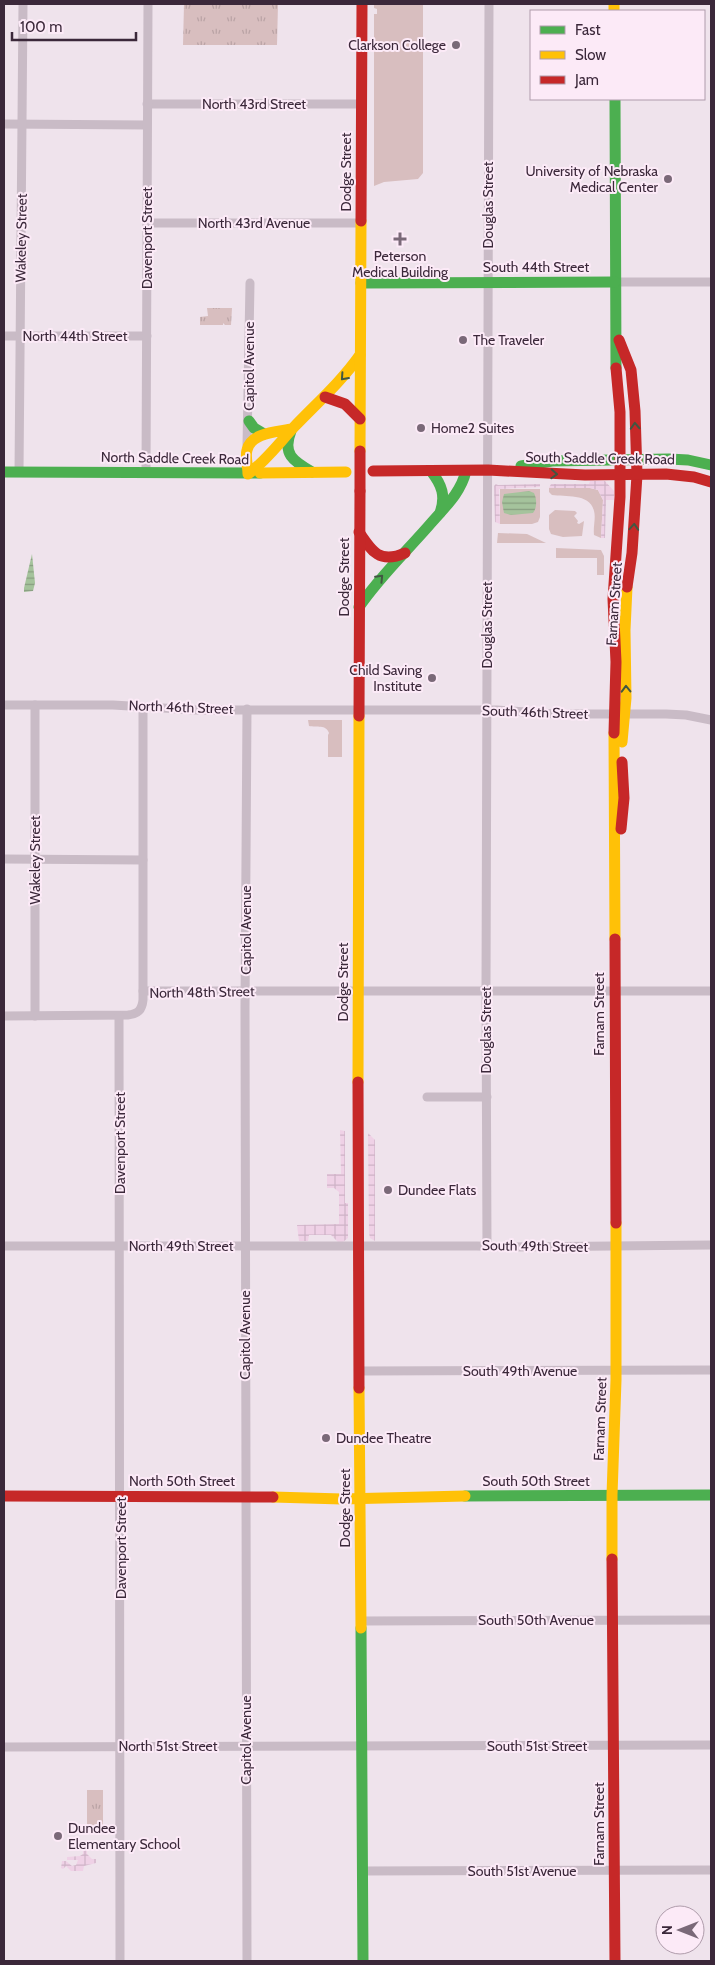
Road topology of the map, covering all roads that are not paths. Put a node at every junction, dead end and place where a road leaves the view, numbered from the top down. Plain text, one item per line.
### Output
1 (22, 4) edge
2 (148, 4) edge
3 (362, 4) edge
4 (489, 4) edge
5 (616, 100) edge
6 (147, 104) junction
7 (362, 104) junction
8 (4, 124) edge
9 (22, 124) junction
10 (147, 125) junction
11 (148, 223) junction
12 (361, 223) junction
13 (488, 282) junction
14 (614, 282) junction
15 (711, 282) edge
16 (361, 283) junction
17 (250, 284) dead end
18 (618, 335) junction
19 (4, 336) edge
20 (20, 336) junction
21 (147, 336) junction
22 (360, 356) junction
23 (325, 396) junction
24 (360, 419) junction
25 (249, 421) junction
26 (292, 429) junction
27 (264, 434) junction
28 (247, 449) junction
29 (620, 460) junction
30 (636, 460) junction
31 (711, 466) edge
32 (466, 470) junction
33 (488, 470) junction
34 (373, 471) dead end
35 (431, 471) junction
36 (4, 472) edge
37 (19, 472) junction
38 (312, 472) junction
39 (346, 472) dead end
40 (146, 473) junction
41 (248, 474) junction
42 (620, 475) junction
43 (636, 475) junction
44 (711, 482) edge
45 (439, 515) junction
46 (360, 532) junction
47 (406, 553) junction
48 (359, 607) junction
49 (4, 704) edge
50 (35, 705) junction
51 (143, 707) junction
52 (247, 709) junction
53 (358, 709) junction
54 (487, 710) junction
55 (620, 714) junction
56 (711, 720) edge
57 (4, 859) edge
58 (35, 859) junction
59 (143, 860) junction
60 (143, 991) junction
61 (245, 991) junction
62 (357, 991) junction
63 (486, 991) junction
64 (614, 991) junction
65 (711, 991) edge
66 (4, 1016) edge
67 (35, 1016) junction
68 (119, 1016) junction
69 (427, 1097) dead end
70 (486, 1097) junction
71 (711, 1245) edge
72 (4, 1246) edge
73 (120, 1246) junction
74 (245, 1246) junction
75 (359, 1246) junction
76 (488, 1246) junction
77 (616, 1246) junction
78 (616, 1370) junction
79 (711, 1370) edge
80 (360, 1371) junction
81 (612, 1495) junction
82 (711, 1495) edge
83 (4, 1496) edge
84 (120, 1496) junction
85 (245, 1496) junction
86 (360, 1498) junction
87 (613, 1620) junction
88 (711, 1620) edge
89 (361, 1621) junction
90 (711, 1745) edge
91 (4, 1746) edge
92 (120, 1746) junction
93 (246, 1746) junction
94 (362, 1746) junction
95 (613, 1746) junction
96 (614, 1870) junction
97 (711, 1870) edge
98 (362, 1871) junction
99 (120, 1961) edge
100 (247, 1961) edge
101 (363, 1961) edge
102 (614, 1961) edge

1 - 9 street, Wakeley Street
2 - 6 street, Davenport Street
3 - 7 main road, Dodge Street
4 - 13 street, Douglas Street
5 - 14 main road, Farnam Street
6 - 7 street, North 43rd Street
6 - 10 street, Davenport Street
7 - 12 main road, Dodge Street
8 - 9 street
9 - 10 street
9 - 20 street, Wakeley Street
10 - 11 street, Davenport Street
11 - 12 street, North 43rd Avenue
11 - 21 street, Davenport Street
12 - 16 main road, Dodge Street
13 - 14 main road, South 44th Street
13 - 16 main road, South 44th Street
13 - 33 street, Douglas Street
14 - 15 street, South 44th Street
14 - 18 main road, Farnam Street
16 - 22 main road, Dodge Street
17 - 25 street, Capitol Avenue
18 - 29 main road, Farnam Street
30 -> 18 main road, Farnam Street
19 - 20 street, North 44th Street
20 - 21 street, North 44th Street
20 - 37 street, Wakeley Street
21 - 40 street, Davenport Street
22 -> 23 main road
22 - 24 main road, Dodge Street
23 - 24 main road
23 - 26 main road
24 - 46 main road, Dodge Street, bridge
25 - 27 main road
25 - 28 street, Capitol Avenue
26 - 27 main road
26 - 38 main road
26 - 41 main road
27 - 28 main road
28 - 41 main road
29 - 30 main road, South Saddle Creek Road
29 - 33 main road, South Saddle Creek Road
29 - 42 main road, Farnam Street
30 - 31 main road, South Saddle Creek Road
30 - 43 main road, Farnam Street
32 - 33 main road, South Saddle Creek Road
32 - 35 main road, South Saddle Creek Road
32 - 45 main road
33 -> 42 main road, South Saddle Creek Road
33 - 54 street, Douglas Street
34 - 35 main road, South Saddle Creek Road
35 - 45 main road
36 - 37 main road, North Saddle Creek Road
37 - 40 main road, North Saddle Creek Road
38 - 39 main road, North Saddle Creek Road
38 - 41 main road, North Saddle Creek Road
40 - 41 main road, North Saddle Creek Road
42 - 43 main road, South Saddle Creek Road
42 - 55 main road, Farnam Street
43 - 44 main road, South Saddle Creek Road
55 -> 43 main road, Farnam Street
45 - 47 main road
46 - 47 main road
46 - 48 main road, Dodge Street
48 -> 47 main road
48 - 53 main road, Dodge Street
49 - 50 street, North 46th Street
50 - 51 street, North 46th Street
50 - 58 street, Wakeley Street
51 - 52 street, North 46th Street
51 - 59 street
52 - 53 street, North 46th Street
52 - 61 street, Capitol Avenue
53 - 54 street, South 46th Street
53 - 62 main road, Dodge Street
54 - 55 street, South 46th Street
54 - 63 street, Douglas Street
55 - 56 street, South 46th Street
55 - 64 main road, Farnam Street
57 - 58 street
58 - 59 street
58 - 67 street, Wakeley Street
59 - 60 street
60 - 61 street, North 48th Street
60 - 68 street, North 48th Street
61 - 62 street, North 48th Street
61 - 74 street, Capitol Avenue
62 - 63 street, North 48th Street
62 - 75 main road, Dodge Street
63 - 64 street, North 48th Street
63 - 70 street, Douglas Street
64 - 65 street, North 48th Street
64 - 77 main road, Farnam Street
66 - 67 street, North 48th Street
67 - 68 street, North 48th Street
68 - 73 street, Davenport Street
69 - 70 street
70 - 76 street, Douglas Street
71 - 77 street, South 49th Street
72 - 73 street, North 49th Street
73 - 74 street, North 49th Street
73 - 84 street, Davenport Street
74 - 75 street, North 49th Street
74 - 85 street, Capitol Avenue
75 - 76 street, South 49th Street
75 - 80 main road, Dodge Street
76 - 77 street, South 49th Street
77 - 78 main road, Farnam Street
78 - 79 street, South 49th Avenue
78 - 80 street, South 49th Avenue
78 - 81 main road, Farnam Street
80 - 86 main road, Dodge Street
81 - 82 main road, South 50th Street
81 - 86 main road, South 50th Street
81 - 87 main road, Farnam Street
83 - 84 main road, North 50th Street
84 - 85 main road, North 50th Street
84 - 92 street, Davenport Street
85 - 86 main road, North 50th Street
85 - 93 street, Capitol Avenue
86 - 89 main road, Dodge Street
87 - 88 street, South 50th Avenue
87 - 89 street, South 50th Avenue
87 - 95 main road, Farnam Street
89 - 94 main road, Dodge Street
90 - 95 street, South 51st Street
91 - 92 street, North 51st Street
92 - 93 street, North 51st Street
92 - 99 street, Davenport Street
93 - 94 street, North 51st Street
93 - 100 street, Capitol Avenue
94 - 95 street, South 51st Street
94 - 98 main road, Dodge Street
95 - 96 main road, Farnam Street
96 - 97 street, South 51st Avenue
96 - 98 street, South 51st Avenue
96 - 102 main road, Farnam Street
98 - 101 main road, Dodge Street

